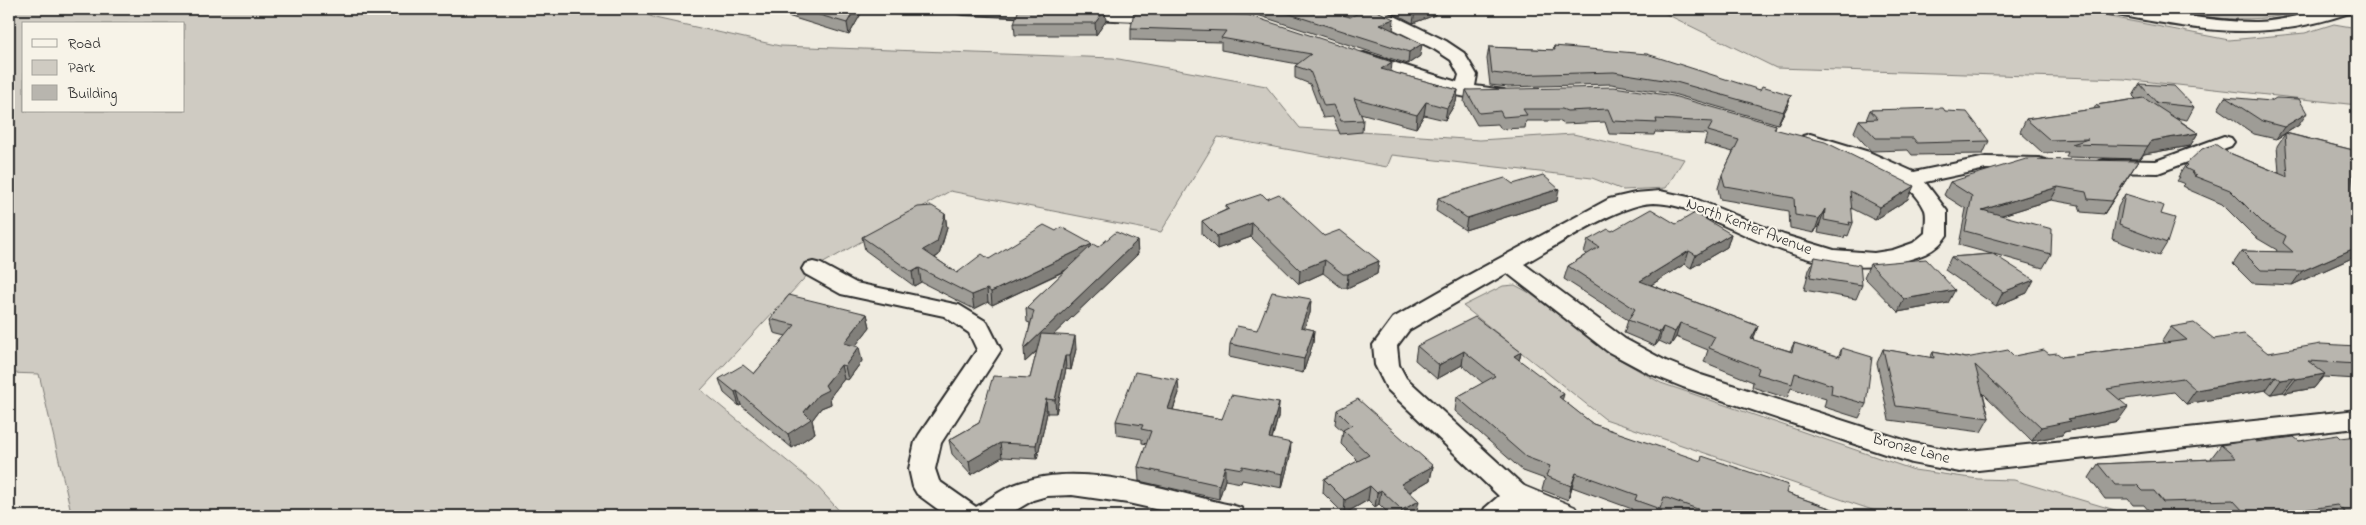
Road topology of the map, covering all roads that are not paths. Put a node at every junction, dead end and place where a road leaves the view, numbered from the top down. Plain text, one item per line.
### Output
1 (964, 9) edge
2 (1367, 9) edge
3 (2112, 9) edge
4 (2343, 9) edge
5 (1181, 17) edge
6 (1345, 51) edge
7 (1464, 91) junction
8 (1517, 95) edge
9 (1789, 134) edge
10 (2224, 142) dead end
11 (1912, 179) junction
12 (1508, 263) junction
13 (814, 269) dead end
14 (2357, 419) edge
15 (1506, 506) edge
16 (966, 516) edge
17 (984, 516) edge
18 (1231, 516) edge
19 (1563, 516) edge

1 - 5 street
2 - 7 street
3 - 4 street
6 - 7 street
7 - 8 street
9 - 11 street, North Kenter Avenue
10 - 11 street
11 - 12 street, North Kenter Avenue
12 - 14 street, Bronze Lane
12 - 15 street, North Kenter Avenue
13 - 16 street
15 - 19 street, North Kenter Avenue
17 - 18 street

